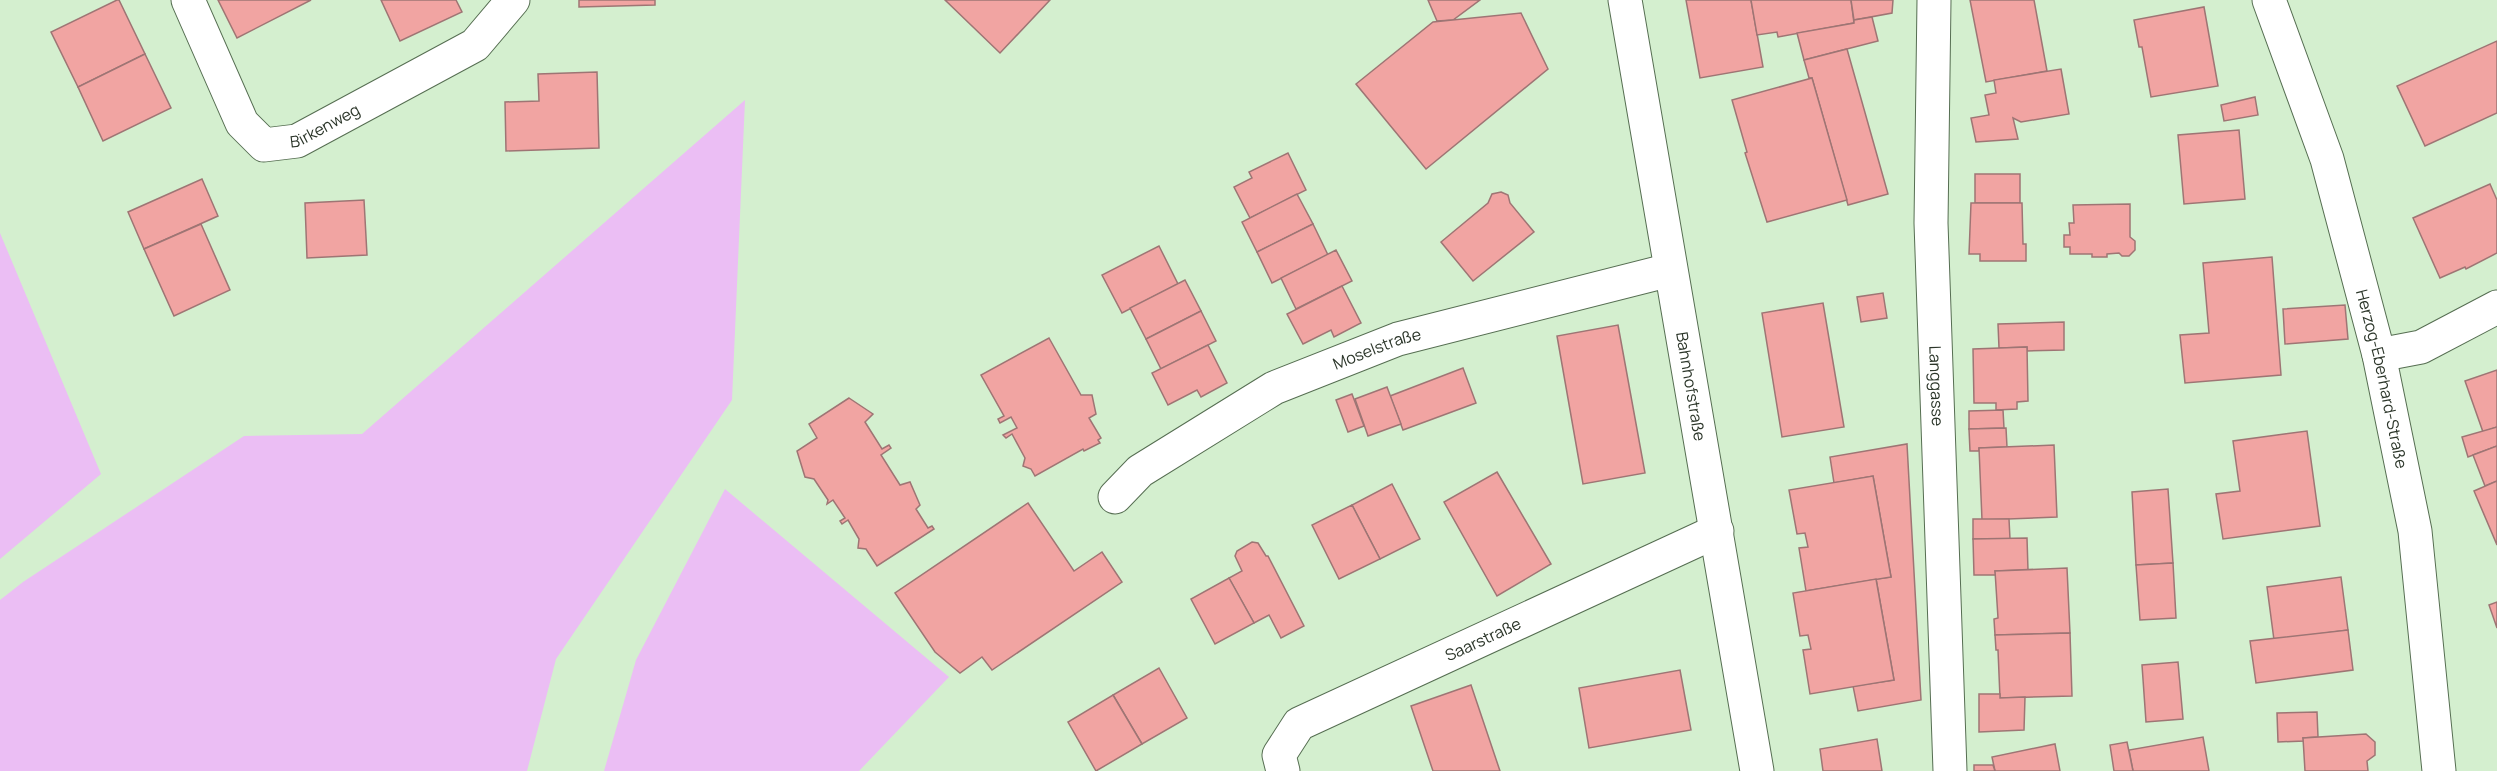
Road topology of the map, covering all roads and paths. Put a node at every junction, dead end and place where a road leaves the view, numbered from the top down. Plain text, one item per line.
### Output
1 (188, 0) edge
2 (513, 0) edge
3 (1625, 0) edge
4 (1934, 0) edge
5 (2269, 0) edge
6 (1670, 270) junction
7 (2497, 307) edge
8 (2379, 355) junction
9 (1116, 497) dead end
10 (1717, 531) junction
11 (1283, 771) edge
12 (1757, 771) edge
13 (1950, 771) edge
14 (2439, 771) edge

1 - 2 street, Birkenweg
3 - 6 street, Bahnhofstraße
4 - 13 street, Langgasse
5 - 8 street, Herzog-Eberhard-Straße
6 - 9 street, Moselstraße
6 - 10 street, Bahnhofstraße
7 - 8 street
8 - 14 street, Herzog-Eberhard-Straße
10 - 11 street, Saarstraße
10 - 12 street, Bahnhofstraße

